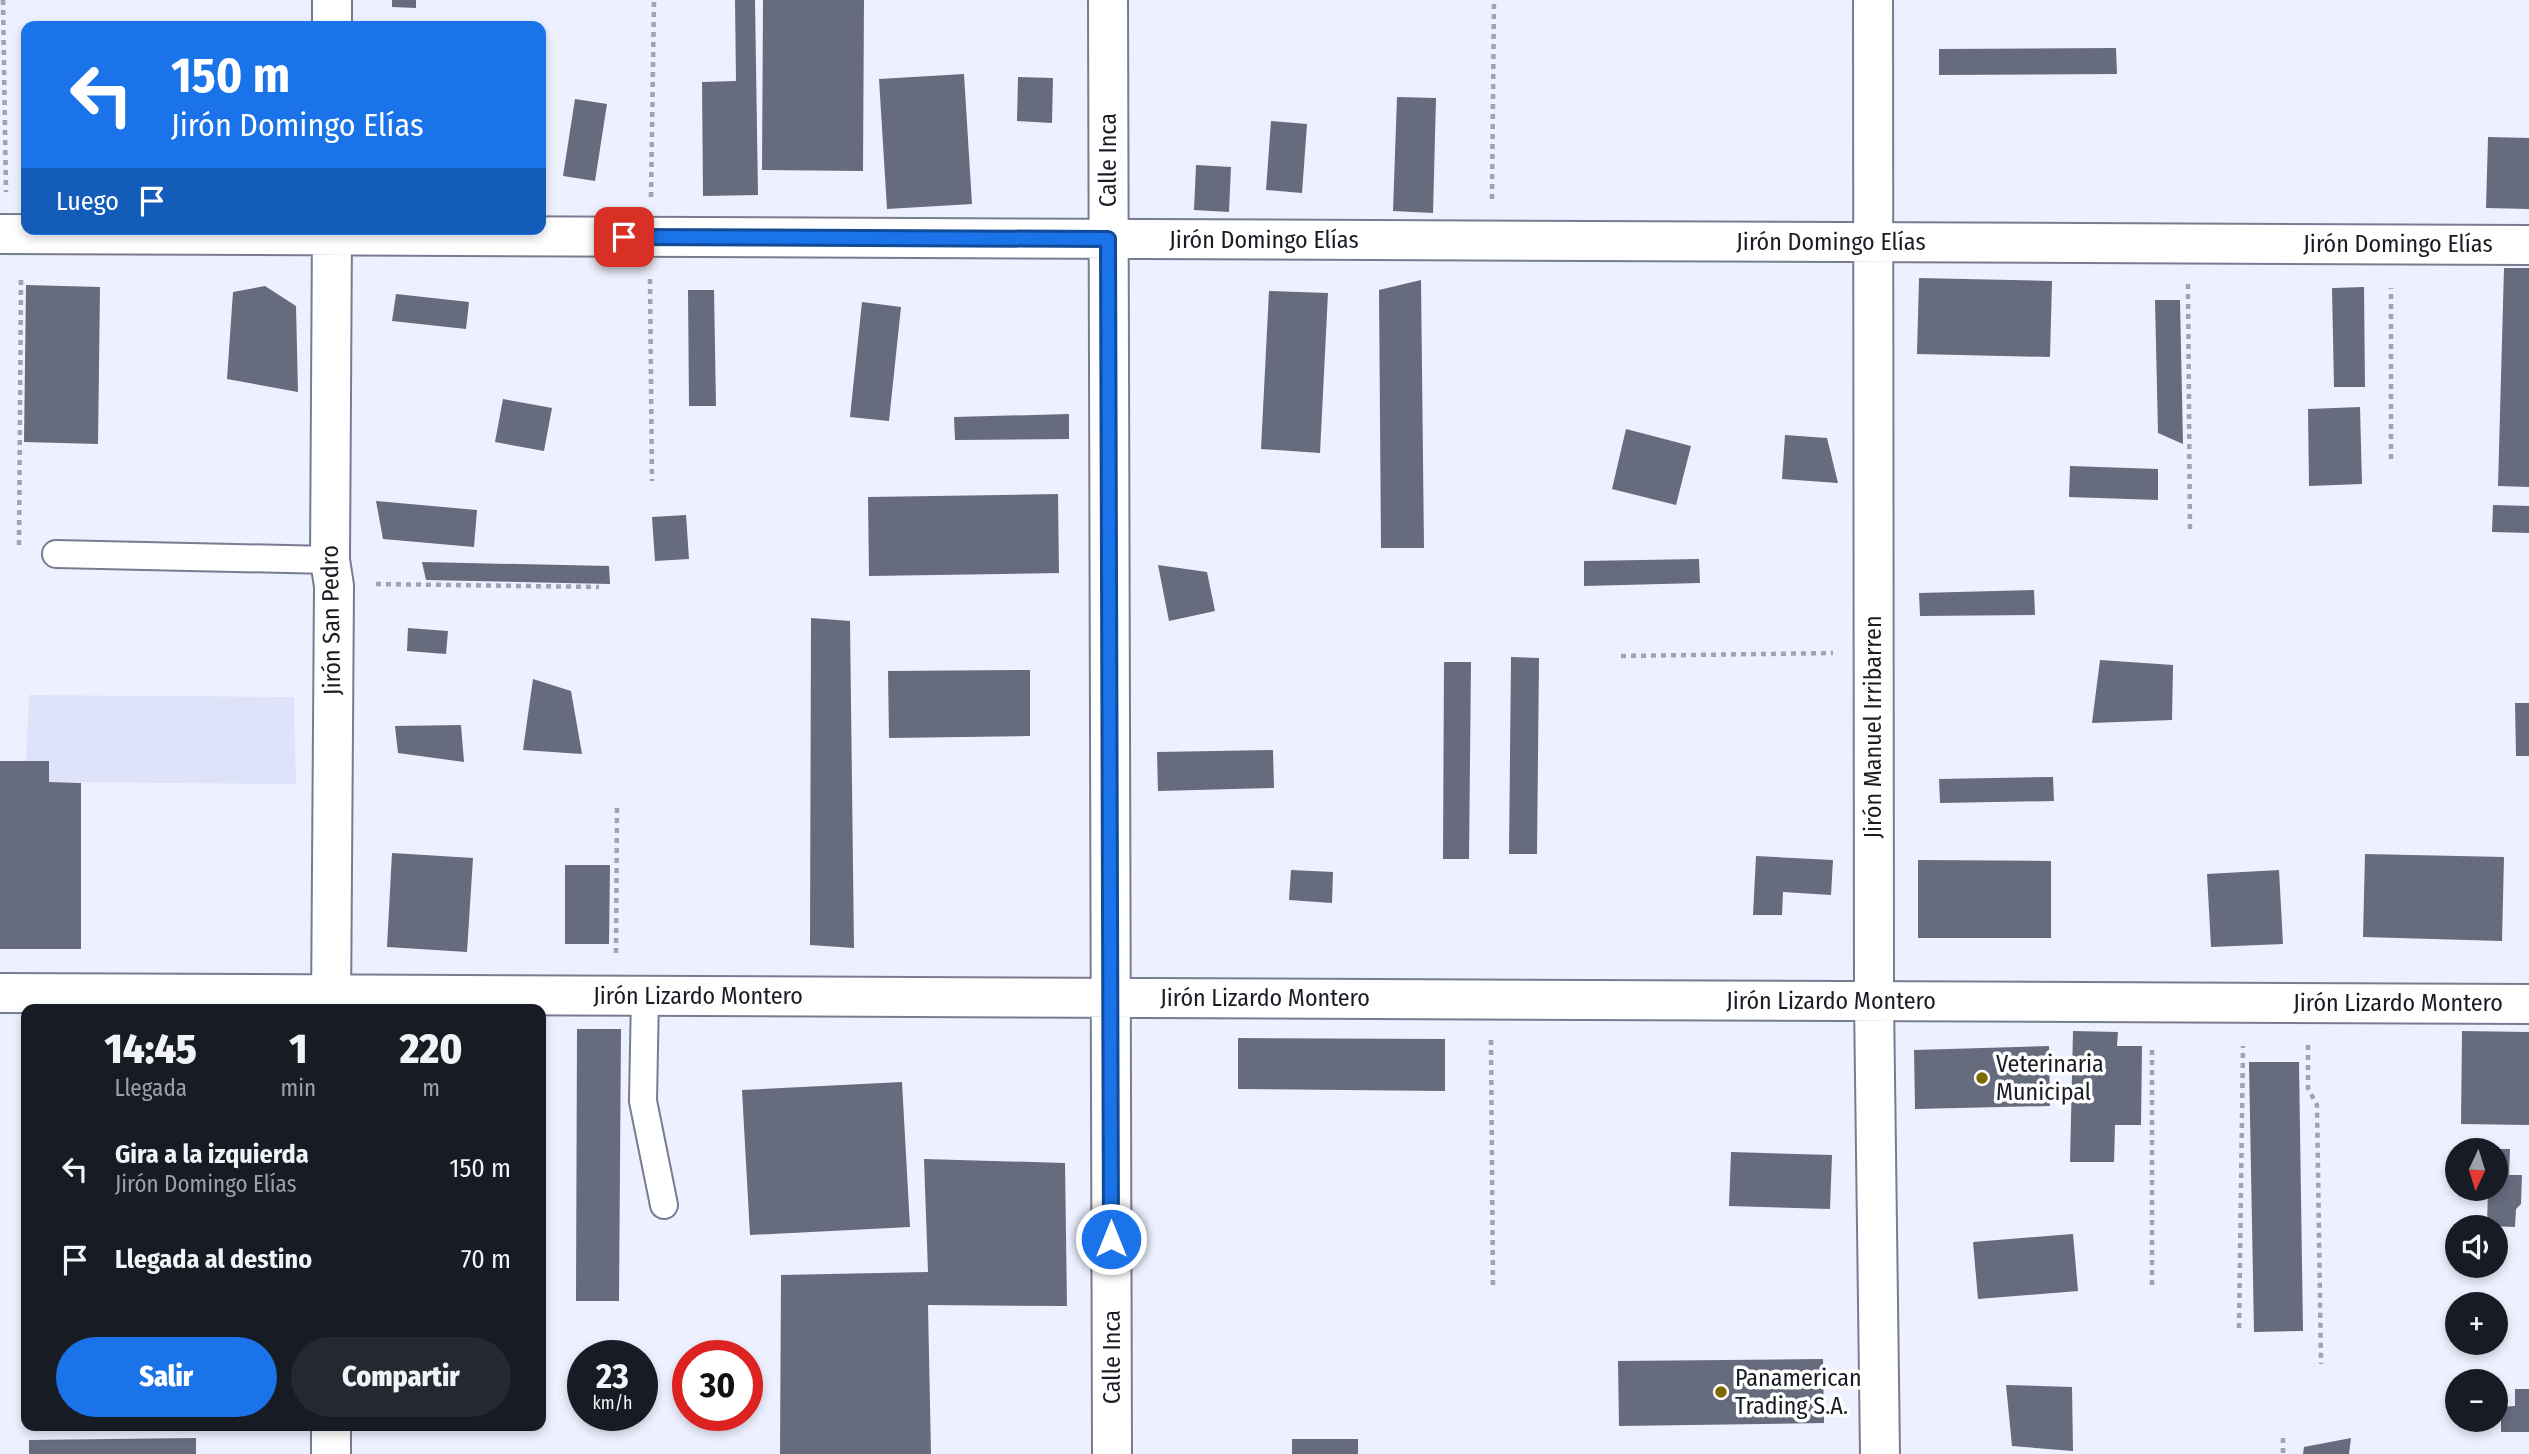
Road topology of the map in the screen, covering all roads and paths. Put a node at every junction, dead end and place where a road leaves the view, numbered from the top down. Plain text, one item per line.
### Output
1 (3, 0) edge
2 (332, 0) edge
3 (654, 0) edge
4 (1108, 0) edge
5 (1494, 0) edge
6 (1873, 0) edge
7 (332, 21) edge
8 (9, 234) edge
9 (332, 235) edge
10 (491, 235) edge
11 (650, 237) junction
12 (1108, 239) junction
13 (1492, 241) junction
14 (1871, 242) junction
15 (2188, 243) junction
16 (2392, 245) junction
17 (2529, 245) edge
18 (2391, 459) dead end
19 (652, 481) dead end
20 (2190, 531) dead end
21 (19, 546) dead end
22 (55, 554) dead end
23 (331, 572) junction
24 (599, 587) dead end
25 (1872, 653) junction
26 (1621, 656) dead end
27 (617, 807) dead end
28 (0, 993) edge
29 (630, 995) junction
30 (1111, 997) junction
31 (1490, 999) junction
32 (1874, 1001) junction
33 (331, 1002) edge
34 (2153, 1002) junction
35 (2244, 1003) junction
36 (2307, 1003) junction
37 (2529, 1004) edge
38 (664, 1205) dead end
39 (2152, 1285) dead end
40 (1493, 1287) dead end
41 (2239, 1328) dead end
42 (2321, 1364) dead end
43 (331, 1431) edge
44 (2283, 1438) dead end
45 (331, 1454) edge
46 (1112, 1454) edge
47 (1880, 1454) edge
48 (2283, 1454) edge

1 - 8 path
2 - 7 street
3 - 11 path
4 - 12 street, Calle Inca
5 - 13 path
6 - 14 street, Jirón Manuel Irribarren
8 - 21 path
9 - 23 street, Jirón San Pedro
10 - 11 street, Jirón Domingo Elías
11 - 12 street, Jirón Domingo Elías
11 - 19 path
12 - 13 street, Jirón Domingo Elías
12 - 30 street, Calle Inca
13 - 14 street, Jirón Domingo Elías
14 - 15 street, Jirón Domingo Elías
14 - 25 street, Jirón Manuel Irribarren
15 - 16 street, Jirón Domingo Elías
15 - 20 path
16 - 17 street, Jirón Domingo Elías
16 - 18 path
22 - 23 lane
23 - 24 path
23 - 33 street, Jirón San Pedro
25 - 26 path
25 - 32 street, Jirón Manuel Irribarren
27 - 29 path
28 - 33 street, Jirón Lizardo Montero
29 - 30 street, Jirón Lizardo Montero
29 - 33 street, Jirón Lizardo Montero
29 - 38 lane
30 - 31 street, Jirón Lizardo Montero
30 - 46 street, Calle Inca
31 - 32 street, Jirón Lizardo Montero
31 - 40 path
32 - 34 street, Jirón Lizardo Montero
32 - 47 street, Jirón Manuel Irribarren
34 - 35 street, Jirón Lizardo Montero
34 - 39 path
35 - 36 street, Jirón Lizardo Montero
35 - 41 path
36 - 37 street, Jirón Lizardo Montero
36 - 42 path
43 - 45 street
44 - 48 path

